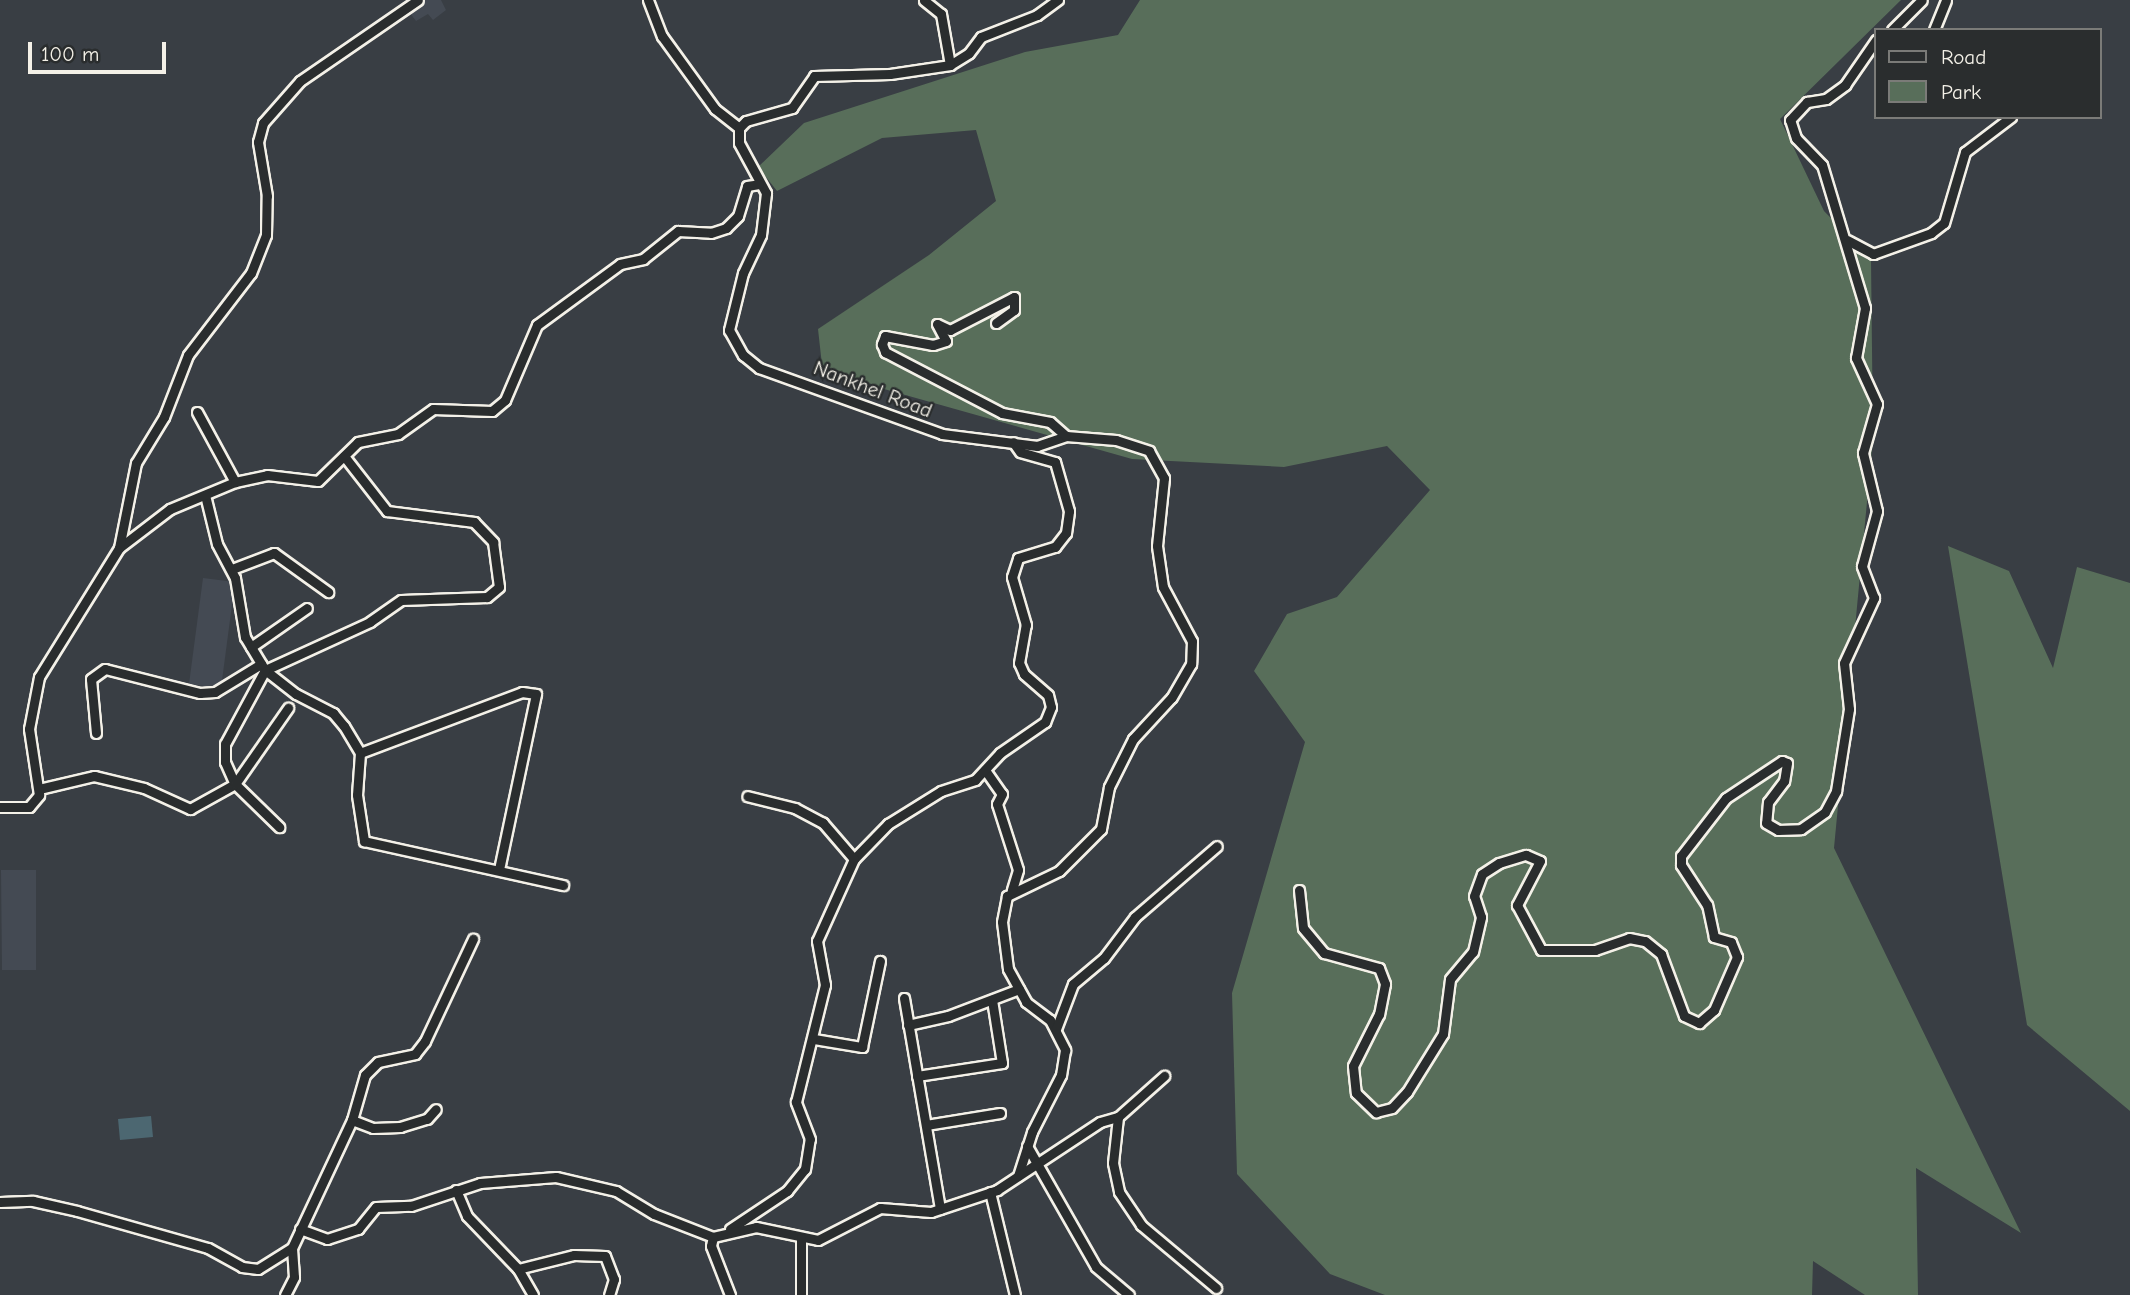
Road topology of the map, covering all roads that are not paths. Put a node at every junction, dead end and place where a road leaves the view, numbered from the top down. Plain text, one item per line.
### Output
1 (418, 0) edge
2 (648, 0) edge
3 (924, 0) edge
4 (1058, 0) edge
5 (1922, 0) edge
6 (1946, 0) edge
7 (1894, 28) edge
8 (1935, 28) edge
9 (1874, 43) edge
10 (950, 65) junction
11 (2008, 119) edge
12 (739, 128) junction
13 (760, 184) junction
14 (1847, 240) junction
15 (996, 323) dead end
16 (197, 412) dead end
17 (1066, 436) junction
18 (1013, 442) junction
19 (344, 456) junction
20 (235, 482) junction
21 (205, 495) junction
22 (119, 548) junction
23 (232, 569) junction
24 (328, 592) dead end
25 (307, 608) dead end
26 (251, 647) junction
27 (263, 667) junction
28 (288, 708) dead end
29 (96, 733) dead end
30 (359, 753) junction
31 (985, 771) junction
32 (235, 783) junction
33 (39, 789) junction
34 (747, 796) dead end
35 (0, 807) edge
36 (279, 827) dead end
37 (1217, 846) dead end
38 (854, 859) junction
39 (499, 870) junction
40 (563, 885) dead end
41 (1012, 890) junction
42 (1299, 890) dead end
43 (473, 939) dead end
44 (880, 961) dead end
45 (1019, 989) junction
46 (904, 998) dead end
47 (992, 1000) junction
48 (908, 1025) junction
49 (1056, 1029) junction
50 (814, 1039) junction
51 (917, 1076) junction
52 (1164, 1076) dead end
53 (436, 1109) dead end
54 (999, 1113) dead end
55 (1118, 1117) junction
56 (352, 1120) junction
57 (926, 1125) junction
58 (1027, 1146) junction
59 (1038, 1163) junction
60 (1018, 1176) junction
61 (456, 1190) junction
62 (990, 1192) junction
63 (0, 1202) edge
64 (940, 1209) junction
65 (300, 1229) junction
66 (729, 1230) junction
67 (713, 1237) junction
68 (800, 1238) junction
69 (292, 1248) junction
70 (519, 1269) junction
71 (1216, 1288) dead end
72 (285, 1295) edge
73 (533, 1295) edge
74 (609, 1295) edge
75 (730, 1295) edge
76 (801, 1295) edge
77 (1015, 1295) edge
78 (1129, 1295) edge

1 - 22 street
2 - 12 street
3 - 10 street
4 - 10 street
5 - 7 street
6 - 8 street
9 - 14 street
10 - 12 street
11 - 14 street
12 - 13 street, Nankhel Road
13 - 18 street, Nankhel Road
13 - 19 street
14 - 42 street
15 - 17 street
16 - 20 street
17 - 18 street, Nankhel Road
17 - 41 street, Nankhel Road
18 - 31 street
19 - 20 street
19 - 27 street
20 - 21 street
21 - 22 street
21 - 23 street
22 - 33 street
23 - 24 street
23 - 26 street
25 - 26 street
26 - 27 street
27 - 29 street
27 - 30 street
27 - 32 street
28 - 32 street
30 - 39 street
30 - 39 street
31 - 38 street
31 - 41 street
32 - 33 street
32 - 36 street
33 - 35 street
34 - 38 street
37 - 49 street
38 - 50 street
39 - 40 street
41 - 45 street
43 - 56 street
44 - 50 street
45 - 47 street
45 - 49 street
46 - 48 street
47 - 48 street
47 - 51 street
48 - 51 street
49 - 58 street
50 - 66 street
51 - 57 street
52 - 55 street
53 - 56 street
54 - 57 street
55 - 59 street
55 - 71 street
56 - 65 street
57 - 64 street
58 - 59 street
58 - 60 street
59 - 60 street
59 - 78 street
60 - 62 street
61 - 65 street
61 - 67 street
61 - 70 street
62 - 64 street
62 - 77 street
63 - 69 street
64 - 68 street
65 - 69 street
66 - 67 street
66 - 68 street
67 - 75 street
68 - 76 street
69 - 72 street
70 - 73 street
70 - 74 street

